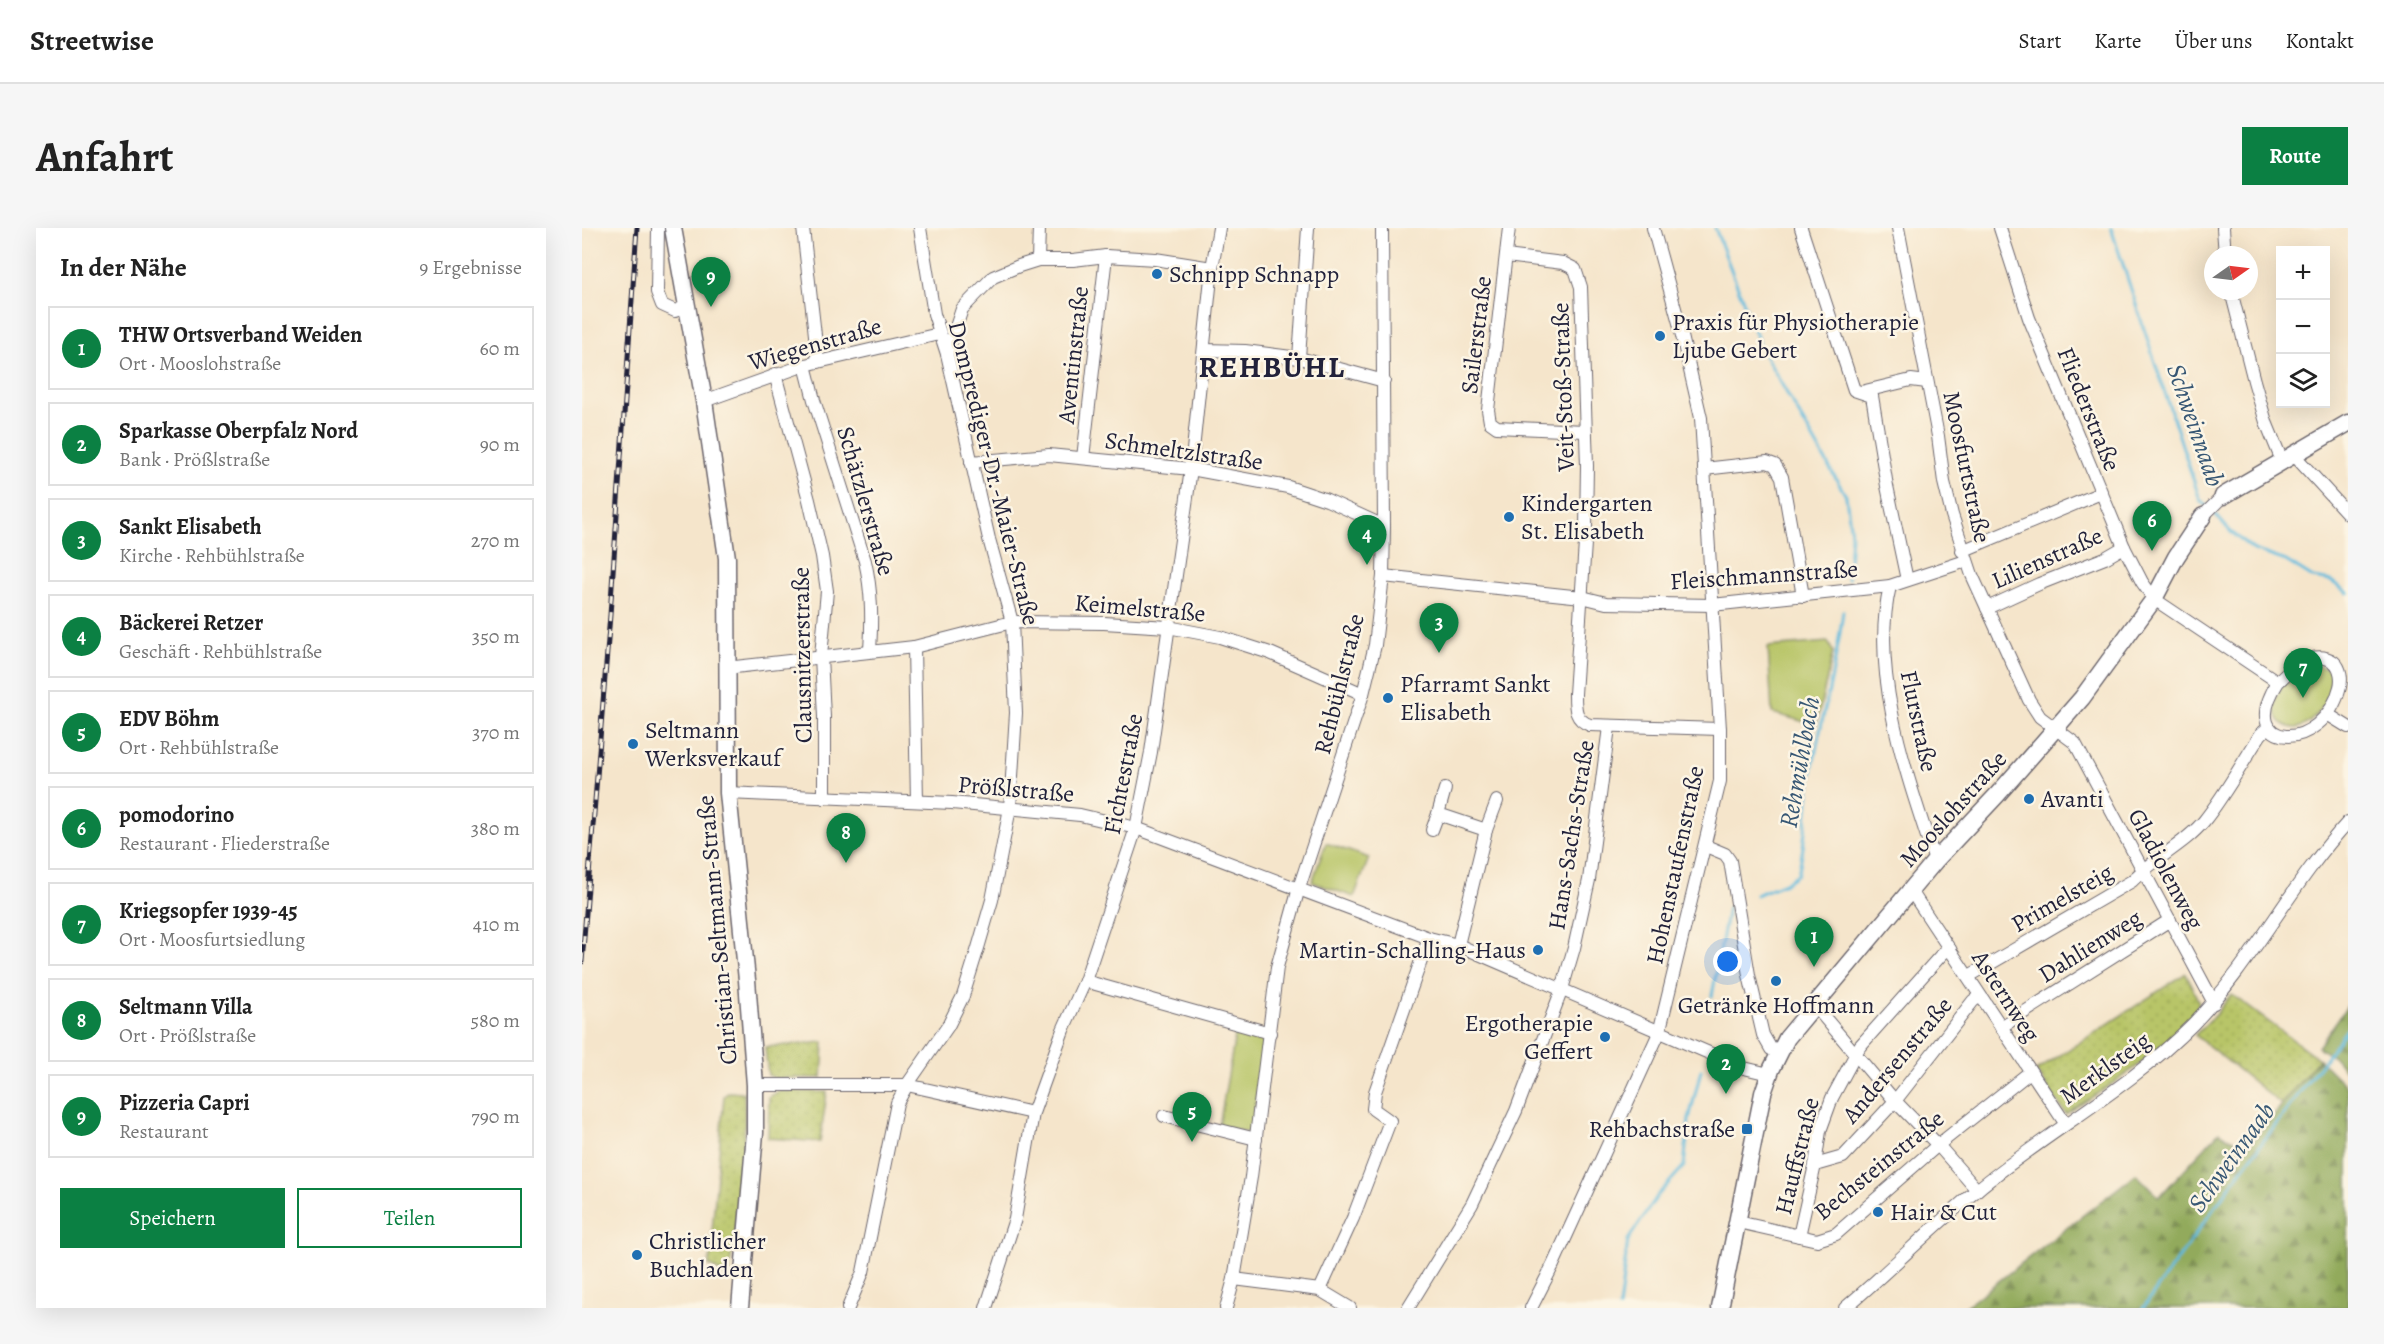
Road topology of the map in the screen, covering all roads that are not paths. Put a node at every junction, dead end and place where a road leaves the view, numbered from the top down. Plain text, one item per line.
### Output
1 (658, 228) edge
2 (673, 228) edge
3 (803, 228) edge
4 (920, 228) edge
5 (1039, 228) edge
6 (1219, 228) edge
7 (1308, 228) edge
8 (1382, 228) edge
9 (1509, 228) edge
10 (1653, 228) edge
11 (1801, 228) edge
12 (1898, 228) edge
13 (2000, 228) edge
14 (2223, 228) edge
15 (2224, 246) edge
16 (1106, 256) junction
17 (1506, 256) junction
18 (1038, 260) junction
19 (1212, 268) junction
20 (2233, 300) edge
21 (687, 306) junction
22 (939, 334) junction
23 (1204, 350) junction
24 (947, 354) junction
25 (1299, 358) junction
26 (818, 362) junction
27 (805, 365) junction
28 (775, 374) junction
29 (1384, 381) junction
30 (1927, 382) junction
31 (1860, 392) junction
32 (704, 401) junction
33 (2348, 423) edge
34 (1585, 431) junction
35 (2288, 458) junction
36 (1083, 459) junction
37 (971, 462) junction
38 (1191, 469) junction
39 (1704, 470) junction
40 (2101, 493) junction
41 (2223, 496) joint
42 (2348, 514) edge
43 (2203, 516) joint
44 (1384, 526) junction
45 (2124, 547) junction
46 (1964, 556) junction
47 (1383, 576) junction
48 (1907, 580) junction
49 (1890, 586) junction
50 (1803, 596) junction
51 (1582, 597) junction
52 (2154, 599) junction
53 (1712, 604) junction
54 (1987, 608) junction
55 (1012, 622) junction
56 (1168, 627) junction
57 (914, 647) junction
58 (870, 650) junction
59 (821, 656) junction
60 (726, 668) junction
61 (2278, 682) junction
62 (1363, 694) junction
63 (2327, 714) junction
64 (1609, 727) junction
65 (2269, 727) junction
66 (2057, 728) junction
67 (2348, 728) edge
68 (1720, 729) junction
69 (1445, 789) dead end
70 (728, 793) junction
71 (824, 798) junction
72 (917, 801) junction
73 (1497, 801) dead end
74 (1010, 808) junction
75 (1438, 814) junction
76 (2348, 822) edge
77 (1137, 828) junction
78 (1432, 830) dead end
79 (1486, 830) junction
80 (1706, 846) junction
81 (1935, 861) junction
82 (2143, 869) junction
83 (1299, 888) junction
84 (1911, 891) junction
85 (2170, 920) junction
86 (1429, 938) junction
87 (1458, 945) junction
88 (1950, 949) junction
89 (1968, 976) junction
90 (1085, 981) junction
91 (1562, 989) junction
92 (1980, 996) junction
93 (2214, 1002) junction
94 (1814, 1005) junction
95 (2001, 1027) junction
96 (1270, 1033) junction
97 (1659, 1033) junction
98 (1779, 1054) junction
99 (1856, 1055) junction
100 (2030, 1072) junction
101 (1769, 1074) junction
102 (755, 1085) junction
103 (907, 1085) junction
104 (1895, 1101) junction
105 (1033, 1113) junction
106 (1164, 1116) dead end
107 (2065, 1123) junction
108 (1256, 1139) junction
109 (1938, 1145) junction
110 (1815, 1165) junction
111 (1977, 1190) junction
112 (1738, 1222) junction
113 (1799, 1236) junction
114 (1234, 1279) junction
115 (1320, 1290) junction
116 (988, 1307) edge
117 (740, 1308) edge
118 (848, 1308) edge
119 (1226, 1308) edge
120 (1350, 1308) edge
121 (1408, 1308) edge
122 (1531, 1308) edge
123 (1719, 1308) edge
124 (1845, 1308) edge

1 - 21 street
2 - 21 main road, Christian-Seltmann-Straße
3 - 26 street
4 - 22 street, Domprediger-Dr.-Maier-Straße
5 - 18 street
6 - 19 street, Fichtestraße
7 - 25 street
8 - 29 street, Rehbühlstraße
9 - 17 street, Sailerstraße
10 - 39 street, Hohenstaufenstraße
11 - 31 street
12 - 30 street, Moosfurtstraße
13 - 40 street, Fliederstraße
14 - 15 street
16 - 18 street
16 - 19 street
16 - 36 street, Aventinstraße
17 - 34 street, Veit-Stoß-Straße
17 - 34 street, Sailerstraße
18 - 24 street
19 - 23 street, Fichtestraße
20 - 35 street
21 - 32 main road, Christian-Seltmann-Straße
22 - 24 street, Domprediger-Dr.-Maier-Straße
22 - 26 street, Wiegenstraße
23 - 25 street
23 - 38 street, Fichtestraße
24 - 37 street, Domprediger-Dr.-Maier-Straße
25 - 29 street
26 - 27 street, Wiegenstraße
27 - 28 street, Wiegenstraße
27 - 58 street, Schätzlerstraße
28 - 32 street, Wiegenstraße
28 - 59 street, Clausnitzerstraße
29 - 44 street, Rehbühlstraße
30 - 31 street
30 - 46 street, Moosfurtstraße
31 - 48 street
32 - 60 main road, Christian-Seltmann-Straße
33 - 35 main road, Mooslohstraße
34 - 51 street, Veit-Stoß-Straße
35 - 41 main road, Mooslohstraße
35 - 42 street
36 - 37 street, Schmeltzlstraße
36 - 38 street, Schmeltzlstraße
37 - 55 street, Domprediger-Dr.-Maier-Straße
38 - 44 street, Schmeltzlstraße
38 - 56 street, Fichtestraße
39 - 50 street
39 - 53 street, Hohenstaufenstraße
40 - 45 street, Fliederstraße
40 - 46 street, Fleischmannstraße
41 - 43 street, Mooslohstraße
43 - 52 main road, Mooslohstraße
44 - 47 street, Rehbühlstraße
45 - 52 street, Fliederstraße
45 - 54 street, Lilienstraße
46 - 48 street, Fleischmannstraße
46 - 54 street, Moosfurtstraße
47 - 51 street, Fleischmannstraße
47 - 62 street, Rehbühlstraße
48 - 49 street, Fleischmannstraße
49 - 50 street, Fleischmannstraße
49 - 81 street, Flurstraße
50 - 53 street, Fleischmannstraße
51 - 53 street, Fleischmannstraße
51 - 64 street, Veit-Stoß-Straße
52 - 61 street
52 - 66 main road, Mooslohstraße
53 - 68 street, Hohenstaufenstraße
54 - 66 street, Moosfurtstraße
55 - 56 street, Keimelstraße
55 - 57 street, Keimelstraße
55 - 74 street, Domprediger-Dr.-Maier-Straße
56 - 62 street, Keimelstraße
56 - 77 street, Fichtestraße
57 - 58 street, Keimelstraße
57 - 72 street
58 - 59 street, Keimelstraße
59 - 60 street, Keimelstraße
59 - 71 street, Clausnitzerstraße
60 - 70 main road, Christian-Seltmann-Straße
61 - 63 street
61 - 65 street
62 - 83 street, Rehbühlstraße
63 - 65 street
63 - 67 street
64 - 68 street, Veit-Stoß-Straße
64 - 91 street, Hans-Sachs-Straße
65 - 82 street, Primelsteig
66 - 81 main road, Mooslohstraße
66 - 82 street, Gladiolenweg
68 - 80 street, Hohenstaufenstraße
69 - 75 street
70 - 71 street, Prößlstraße
70 - 102 main road, Christian-Seltmann-Straße
71 - 72 street, Prößlstraße
72 - 74 street, Prößlstraße
73 - 79 street
74 - 77 street, Prößlstraße
74 - 103 street, Domprediger-Dr.-Maier-Straße
75 - 78 street
75 - 79 street
76 - 93 street, Merklsteig
77 - 83 street, Prößlstraße
77 - 90 street, Fichtestraße
79 - 87 street
80 - 97 street, Hohenstaufenstraße
80 - 98 street
81 - 84 main road, Mooslohstraße
82 - 85 street, Gladiolenweg
82 - 89 street, Primelsteig
83 - 86 street, Prößlstraße
83 - 96 street, Rehbühlstraße
84 - 88 street, Asternweg
84 - 94 main road, Mooslohstraße
85 - 93 street, Gladiolenweg
85 - 95 street, Dahlienweg
86 - 87 street, Prößlstraße
86 - 115 street
87 - 91 street, Prößlstraße
88 - 89 street, Asternweg
88 - 99 street, Hauffstraße
89 - 92 street, Asternweg
90 - 96 street
90 - 105 street, Fichtestraße
91 - 97 street, Prößlstraße
91 - 121 street, Hans-Sachs-Straße
92 - 95 street, Asternweg
92 - 104 street, Andersenstraße
93 - 107 street, Merklsteig
94 - 98 main road, Mooslohstraße
94 - 99 street
95 - 100 street, Asternweg
96 - 108 street, Rehbühlstraße
97 - 101 street, Prößlstraße
97 - 122 street, Hohenstaufenstraße
98 - 101 main road, Mooslohstraße
99 - 104 street
99 - 110 street, Hauffstraße
100 - 107 street, Asternweg
100 - 109 street, Bechsteinstraße
101 - 112 main road, Mooslohstraße
102 - 103 street
102 - 117 main road, Christian-Seltmann-Straße
103 - 105 street
103 - 118 street, Domprediger-Dr.-Maier-Straße
104 - 109 street
104 - 110 street, Andersenstraße
105 - 116 street, Fichtestraße
106 - 108 street
107 - 111 street, Merklsteig
108 - 114 street, Rehbühlstraße
109 - 111 street
109 - 113 street, Bechsteinstraße
110 - 113 street, Hauffstraße
111 - 124 street, Merklsteig
112 - 113 street, Bechsteinstraße
112 - 123 main road, Mooslohstraße
114 - 115 street
114 - 119 street, Rehbühlstraße
115 - 120 street

